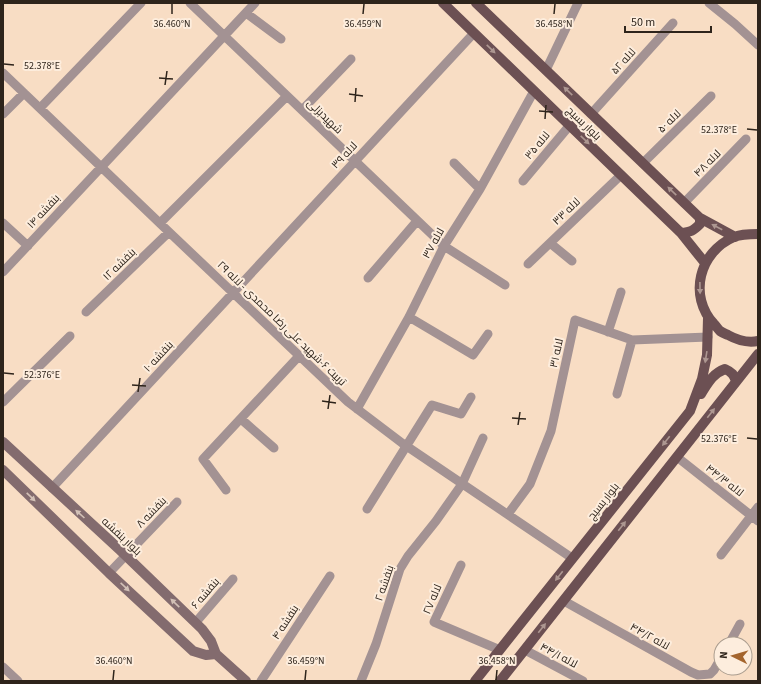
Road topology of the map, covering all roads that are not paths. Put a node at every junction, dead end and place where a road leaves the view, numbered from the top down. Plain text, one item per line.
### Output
1 (141, 3) edge
2 (190, 3) edge
3 (255, 3) edge
4 (443, 3) edge
5 (476, 3) edge
6 (578, 3) edge
7 (709, 3) edge
8 (246, 13) junction
9 (673, 23) dead end
10 (474, 33) junction
11 (224, 36) junction
12 (280, 39) dead end
13 (758, 45) edge
14 (351, 59) dead end
15 (546, 70) junction
16 (3, 73) edge
17 (534, 91) junction
18 (24, 92) junction
19 (287, 96) junction
20 (711, 96) dead end
21 (40, 108) junction
22 (302, 110) junction
23 (3, 114) edge
24 (591, 114) junction
25 (570, 125) junction
26 (746, 140) dead end
27 (355, 161) junction
28 (454, 163) dead end
29 (643, 163) junction
30 (101, 167) junction
31 (621, 175) junction
32 (523, 181) dead end
33 (480, 188) junction
34 (684, 203) junction
35 (700, 218) junction
36 (417, 221) junction
37 (3, 223) edge
38 (160, 223) junction
39 (169, 232) junction
40 (682, 233) junction
41 (758, 234) edge
42 (734, 237) junction
43 (550, 243) junction
44 (28, 246) junction
45 (444, 246) junction
46 (572, 261) dead end
47 (705, 263) junction
48 (528, 264) dead end
49 (3, 272) edge
50 (368, 278) dead end
51 (505, 285) dead end
52 (621, 292) dead end
53 (233, 293) junction
54 (86, 312) dead end
55 (409, 317) junction
56 (708, 318) junction
57 (608, 332) junction
58 (488, 334) dead end
59 (70, 336) dead end
60 (708, 337) junction
61 (632, 340) junction
62 (758, 341) edge
63 (758, 354) edge
64 (299, 356) junction
65 (736, 381) junction
66 (617, 394) dead end
67 (472, 397) dead end
68 (3, 402) edge
69 (357, 409) junction
70 (690, 411) junction
71 (241, 419) junction
72 (483, 438) dead end
73 (3, 442) edge
74 (406, 446) junction
75 (274, 448) dead end
76 (677, 457) junction
77 (3, 470) edge
78 (462, 484) junction
79 (52, 488) junction
80 (226, 490) dead end
81 (176, 502) dead end
82 (758, 507) edge
83 (367, 508) dead end
84 (508, 514) junction
85 (754, 518) edge
86 (126, 555) junction
87 (720, 555) dead end
88 (572, 558) junction
89 (461, 565) dead end
90 (109, 573) junction
91 (330, 576) dead end
92 (233, 579) dead end
93 (564, 601) junction
94 (196, 622) junction
95 (740, 624) dead end
96 (733, 636) edge
97 (500, 650) junction
98 (525, 650) junction
99 (216, 654) junction
100 (3, 668) edge
101 (713, 671) edge
102 (18, 681) edge
103 (246, 681) edge
104 (261, 681) edge
105 (362, 681) edge
106 (475, 681) edge
107 (500, 681) edge
108 (583, 681) edge

1 - 21 street
2 - 11 street, شهیدبزلی
3 - 8 street, بنفشه ۱۴
4 - 10 main road, بلوار بسیج
5 - 15 main road, بلوار بسیج
6 - 15 street
7 - 13 street
8 - 11 street, بنفشه ۱۴
8 - 12 street
9 - 24 street, لاله ۵۲
10 -> 17 main road, بلوار بسیج
10 - 27 street, لاله ۳۹
11 - 19 street, شهیدبزلی
11 - 30 street, بنفشه ۱۴
14 - 22 street
24 -> 15 main road, بلوار بسیج
16 - 18 street, تربیت ۶-شهید علی رضا محمدی - لاله ۲۹
17 - 25 main road, بلوار بسیج
17 - 33 street, لاله ۳۷
18 - 21 street, تربیت ۶-شهید علی رضا محمدی - لاله ۲۹
18 - 23 street
19 - 22 street, شهیدبزلی
19 - 38 street
20 - 29 street, لاله ۵۰
21 - 30 street, تربیت ۶-شهید علی رضا محمدی - لاله ۲۹
22 - 27 street, شهیدبزلی
24 - 29 main road, بلوار بسیج
25 -> 31 main road, بلوار بسیج
25 - 32 street, لاله ۳۵
26 - 34 street, لاله ۴۸
27 - 36 street, شهیدبزلی
27 - 53 street, لاله ۳۹
28 - 33 street
34 -> 29 main road, بلوار بسیج
30 - 38 street, تربیت ۶-شهید علی رضا محمدی - لاله ۲۹
30 - 44 street, بنفشه ۱۴
31 - 40 main road, بلوار بسیج
31 - 43 street, لاله ۳۳
33 - 45 street, لاله ۳۷
34 - 35 main road, بلوار بسیج
35 - 40 main road
42 -> 35 main road, بلوار بسیج
36 - 45 street, شهیدبزلی
36 - 50 street
37 - 44 street
38 - 39 street, تربیت ۶-شهید علی رضا محمدی - لاله ۲۹
39 - 53 street, تربیت ۶-شهید علی رضا محمدی - لاله ۲۹
39 - 54 street, بنفشه ۱۲
40 - 47 main road, بلوار بسیج
41 - 42 main road
42 - 47 main road
43 - 46 street
43 - 48 street, لاله ۳۳
44 - 49 street, بنفشه ۱۴
45 - 51 street, شهیدبزلی
45 - 55 street, لاله ۳۷
47 -> 56 main road
52 - 57 street
53 - 64 street, تربیت ۶-شهید علی رضا محمدی - لاله ۲۹
53 - 79 street, بنفشه ۱۰
55 - 58 street
55 - 69 street, لاله ۳۷
56 - 60 main road, بلوار بسیج
56 - 62 main road
57 - 61 street, لاله ۳۱
57 - 84 street, لاله ۳۱
59 - 68 street
60 - 61 street, لاله ۳۱
60 -> 70 main road, بلوار بسیج
61 - 66 street
63 - 65 main road
64 - 69 street, تربیت ۶-شهید علی رضا محمدی - لاله ۲۹
64 - 71 street
65 - 70 main road
76 -> 65 main road
67 - 74 street
69 - 74 street, تربیت ۶-شهید علی رضا محمدی - لاله ۲۹
70 -> 88 main road, بلوار بسیج
71 - 75 street
71 - 80 street
72 - 78 street, بنفشه ۲
73 - 79 main road, بلوار بنفشه
74 - 78 street, تربیت ۶-شهید علی رضا محمدی - لاله ۲۹
74 - 83 street
76 - 85 street, لاله ۴۴/۳
93 -> 76 main road
77 -> 90 main road
78 - 84 street, تربیت ۶-شهید علی رضا محمدی - لاله ۲۹
78 - 105 street, بنفشه ۲
86 -> 79 main road, بلوار بنفشه
81 - 86 street, بنفشه ۸
82 - 85 street
84 - 88 street, تربیت ۶-شهید علی رضا محمدی - لاله ۲۹
85 - 87 street
86 - 90 street, بنفشه ۸
94 -> 86 main road, بلوار بنفشه
88 -> 97 main road, بلوار بسیج
89 - 97 street, لاله ۲۷
90 -> 99 main road
91 - 104 street, بنفشه ۴
92 - 94 street, بنفشه ۶
98 -> 93 main road
93 - 101 street, لاله ۴۴/۲
94 - 99 main road, بلوار بنفشه
95 - 96 street
97 - 106 main road, بلوار بسیج
98 - 107 main road
98 - 108 street, لاله ۴۴/۱
99 - 103 main road, بلوار بنفشه
100 - 102 street

